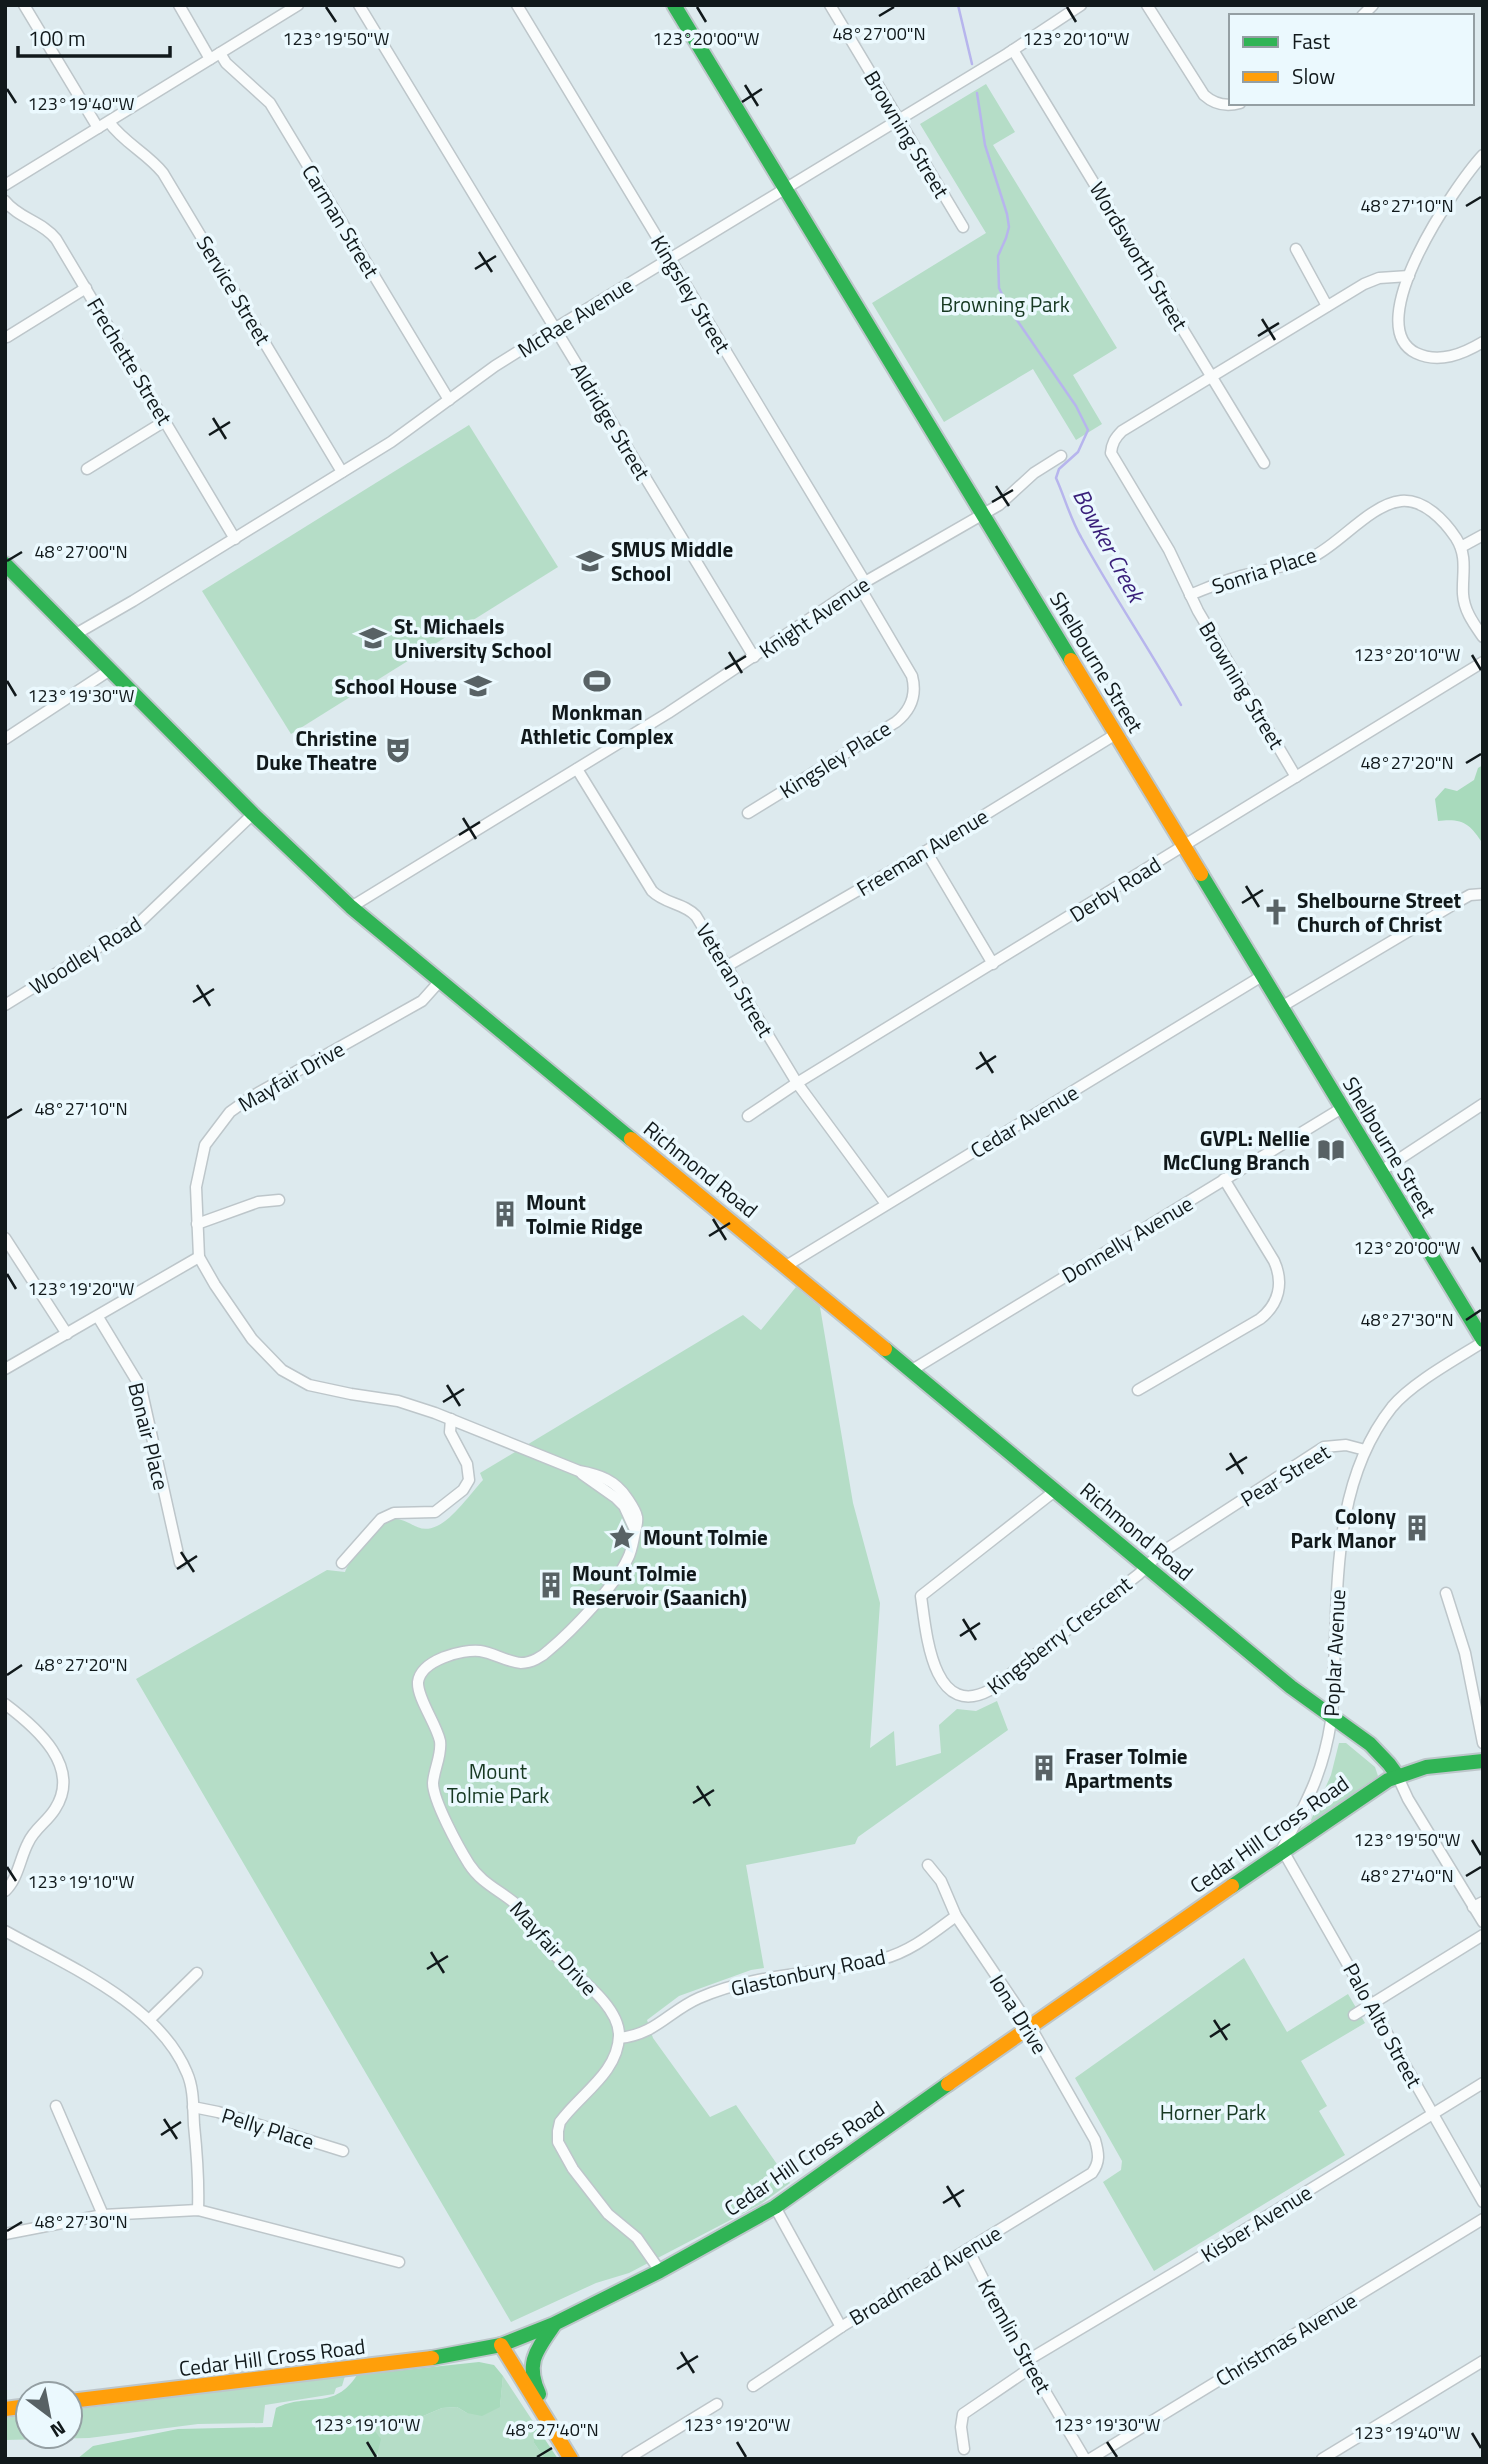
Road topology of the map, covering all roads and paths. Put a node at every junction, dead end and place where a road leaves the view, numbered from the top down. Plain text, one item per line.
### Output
1 (24, 5) edge
2 (179, 5) edge
3 (298, 5) edge
4 (359, 5) edge
5 (517, 5) edge
6 (674, 5) edge
7 (830, 5) edge
8 (1081, 5) edge
9 (1147, 5) edge
10 (1013, 50) junction
11 (220, 53) junction
12 (210, 59) junction
13 (1229, 105) edge
14 (899, 119) junction
15 (109, 122) junction
16 (98, 128) junction
17 (1483, 155) edge
18 (5, 185) edge
19 (785, 188) junction
20 (5, 201) edge
21 (962, 227) dead end
22 (1296, 249) dead end
23 (670, 258) junction
24 (1409, 276) junction
25 (86, 288) junction
26 (1327, 306) junction
27 (554, 329) junction
28 (7, 337) dead end
29 (1483, 342) edge
30 (1212, 376) junction
31 (449, 400) junction
32 (165, 421) junction
33 (1060, 456) dead end
34 (1264, 463) dead end
35 (87, 469) dead end
36 (342, 472) junction
37 (983, 514) junction
38 (1483, 535) edge
39 (235, 539) junction
40 (1461, 547) junction
41 (5, 564) edge
42 (862, 584) junction
43 (1190, 596) junction
44 (74, 635) junction
45 (1483, 637) edge
46 (754, 657) junction
47 (1483, 662) edge
48 (110, 670) junction
49 (1116, 734) junction
50 (5, 739) edge
51 (577, 769) junction
52 (1296, 777) junction
53 (748, 813) dead end
54 (253, 814) junction
55 (1184, 847) junction
56 (926, 851) junction
57 (1482, 894) edge
58 (351, 907) junction
59 (993, 964) junction
60 (726, 966) junction
61 (1262, 976) junction
62 (439, 982) junction
63 (5, 1005) edge
64 (1281, 1007) junction
65 (797, 1083) junction
66 (1483, 1104) edge
67 (1342, 1108) junction
68 (748, 1116) dead end
69 (1381, 1171) junction
70 (1224, 1179) junction
71 (279, 1200) dead end
72 (886, 1204) junction
73 (197, 1224) junction
74 (5, 1238) edge
75 (199, 1257) junction
76 (786, 1266) junction
77 (98, 1317) junction
78 (67, 1334) junction
79 (1483, 1341) edge
80 (5, 1368) edge
81 (912, 1370) junction
82 (1138, 1390) dead end
83 (451, 1419) junction
84 (1365, 1450) junction
85 (1056, 1490) junction
86 (180, 1563) dead end
87 (342, 1563) dead end
88 (1145, 1566) junction
89 (1446, 1593) dead end
90 (5, 1704) edge
91 (1332, 1717) junction
92 (1483, 1743) edge
93 (1483, 1761) edge
94 (1397, 1775) junction
95 (1282, 1849) junction
96 (928, 1865) dead end
97 (5, 1891) edge
98 (1478, 1904) edge
99 (956, 1916) junction
100 (1483, 1922) edge
101 (5, 1931) edge
102 (1483, 1935) edge
103 (197, 1973) dead end
104 (1371, 2004) junction
105 (1353, 2015) dead end
106 (149, 2020) junction
107 (1030, 2026) junction
108 (619, 2038) junction
109 (1483, 2083) edge
110 (56, 2106) dead end
111 (193, 2107) junction
112 (1432, 2114) junction
113 (343, 2151) dead end
114 (1097, 2166) joint
115 (1483, 2202) edge
116 (775, 2207) junction
117 (198, 2210) junction
118 (103, 2215) junction
119 (1483, 2219) edge
120 (5, 2234) edge
121 (968, 2249) junction
122 (399, 2262) dead end
123 (660, 2271) junction
124 (554, 2323) junction
125 (841, 2327) junction
126 (501, 2345) junction
127 (1483, 2361) edge
128 (1030, 2363) junction
129 (753, 2386) dead end
130 (84, 2400) edge
131 (717, 2404) dead end
132 (540, 2409) junction
133 (964, 2449) dead end
134 (571, 2459) edge
135 (627, 2459) edge
136 (1087, 2459) edge
137 (1322, 2459) edge

1 - 16 street
2 - 12 street
3 - 11 street
4 - 27 street, Aldridge Street
5 - 23 street, Kingsley Street
6 - 19 main road, Shelbourne Street
7 - 14 street, Browning Street
8 - 10 street, McRae Avenue
9 - 13 street
10 - 14 street, McRae Avenue
10 - 30 street, Wordsworth Street
11 - 12 street
11 - 31 street, Carman Street
12 - 15 street
14 - 19 street, McRae Avenue
14 - 21 street, Browning Street
15 - 16 street
15 - 36 street, Service Street
16 - 18 street
17 - 24 street
19 - 23 street, McRae Avenue
19 - 37 main road, Shelbourne Street
20 - 25 street, Frechette Street
22 - 26 street
23 - 27 street, McRae Avenue
23 - 42 street, Kingsley Street
24 - 26 street
24 - 29 street
25 - 28 street
25 - 32 street, Frechette Street
26 - 30 street
27 - 31 street, McRae Avenue
27 - 46 street, Aldridge Street
30 - 34 street, Wordsworth Street
30 - 43 street, Browning Street
31 - 36 street, McRae Avenue
32 - 35 street
32 - 39 street, Frechette Street
33 - 37 street, Knight Avenue
36 - 39 street, McRae Avenue
37 - 42 street, Knight Avenue
37 - 49 main road, Shelbourne Street
38 - 40 street
39 - 44 street, McRae Avenue
40 - 43 street, Sonria Place
40 - 45 street
41 - 44 main road, Richmond Road
42 - 46 street, Knight Avenue
42 - 53 street, Kingsley Place
43 - 52 street, Browning Street
44 - 48 main road, Richmond Road
46 - 51 street, Knight Avenue
47 - 52 street, Derby Road
48 - 50 street
48 - 54 main road, Richmond Road
49 - 55 main road, Shelbourne Street
49 - 56 street, Freeman Avenue
51 - 58 street, Knight Avenue
51 - 60 street, Veteran Street
52 - 55 street, Derby Road
54 - 58 main road, Richmond Road
54 - 63 street, Woodley Road
55 - 59 street, Derby Road
55 - 61 main road, Shelbourne Street
56 - 59 street
56 - 60 street, Freeman Avenue
57 - 64 street
58 - 62 main road, Richmond Road
59 - 65 street, Derby Road
60 - 65 street, Veteran Street
61 - 64 main road, Shelbourne Street
61 - 72 street, Cedar Avenue
62 - 73 street, Mayfair Drive
62 - 76 main road, Richmond Road
64 - 67 main road, Shelbourne Street
65 - 68 street, Derby Road
65 - 72 street, Veteran Street
66 - 69 street
67 - 69 main road, Shelbourne Street
67 - 70 street, Donnelly Avenue
69 - 79 main road, Shelbourne Street
70 - 81 street, Donnelly Avenue
70 - 82 street
71 - 73 street
72 - 76 street, Cedar Avenue
73 - 75 street, Mayfair Drive
74 - 78 street
75 - 77 street
75 - 83 street, Mayfair Drive
76 - 81 main road, Richmond Road
77 - 78 street
77 - 86 street, Bonair Place
78 - 80 street
79 - 84 street
81 - 85 main road, Richmond Road
83 - 87 street
83 - 108 street, Mayfair Drive
84 - 88 street, Pear Street
84 - 91 street, Poplar Avenue
85 - 88 main road, Richmond Road
85 - 88 street, Kingsberry Crescent
88 - 91 main road, Richmond Road
89 - 92 street
90 - 97 street
91 - 94 main road, Richmond Road
91 - 95 street, Poplar Avenue
93 - 94 main road, Cedar Hill Cross Road
94 - 95 main road, Cedar Hill Cross Road
94 - 98 street
95 - 104 street, Palo Alto Street
95 - 107 main road, Cedar Hill Cross Road
96 - 99 street, Iona Drive
98 - 100 street
99 - 107 street, Iona Drive
99 - 108 street, Glastonbury Road
101 - 106 street
102 - 104 street
103 - 106 street
104 - 105 street
104 - 112 street, Palo Alto Street
106 - 111 street
107 - 114 street, Iona Drive
107 - 116 main road, Cedar Hill Cross Road
108 - 123 street
109 - 112 street, Kisber Avenue
110 - 118 street
111 - 113 street, Pelly Place
111 - 117 street
112 - 115 street, Palo Alto Street
112 - 128 street, Kisber Avenue
114 - 121 street, Broadmead Avenue
116 - 123 main road, Cedar Hill Cross Road
116 - 125 street
117 - 118 street
117 - 122 street
118 - 120 street
119 - 136 street, Christmas Avenue
121 - 125 street, Broadmead Avenue
121 - 128 street, Kremlin Street
123 - 124 main road, Cedar Hill Cross Road
124 - 126 main road, Cedar Hill Cross Road
124 - 132 main road
125 - 129 street, Broadmead Avenue
126 - 130 main road, Cedar Hill Cross Road
126 - 132 main road
127 - 137 street
128 - 133 street, Kisber Avenue
128 - 136 street, Kremlin Street
131 - 135 street
132 - 134 main road

